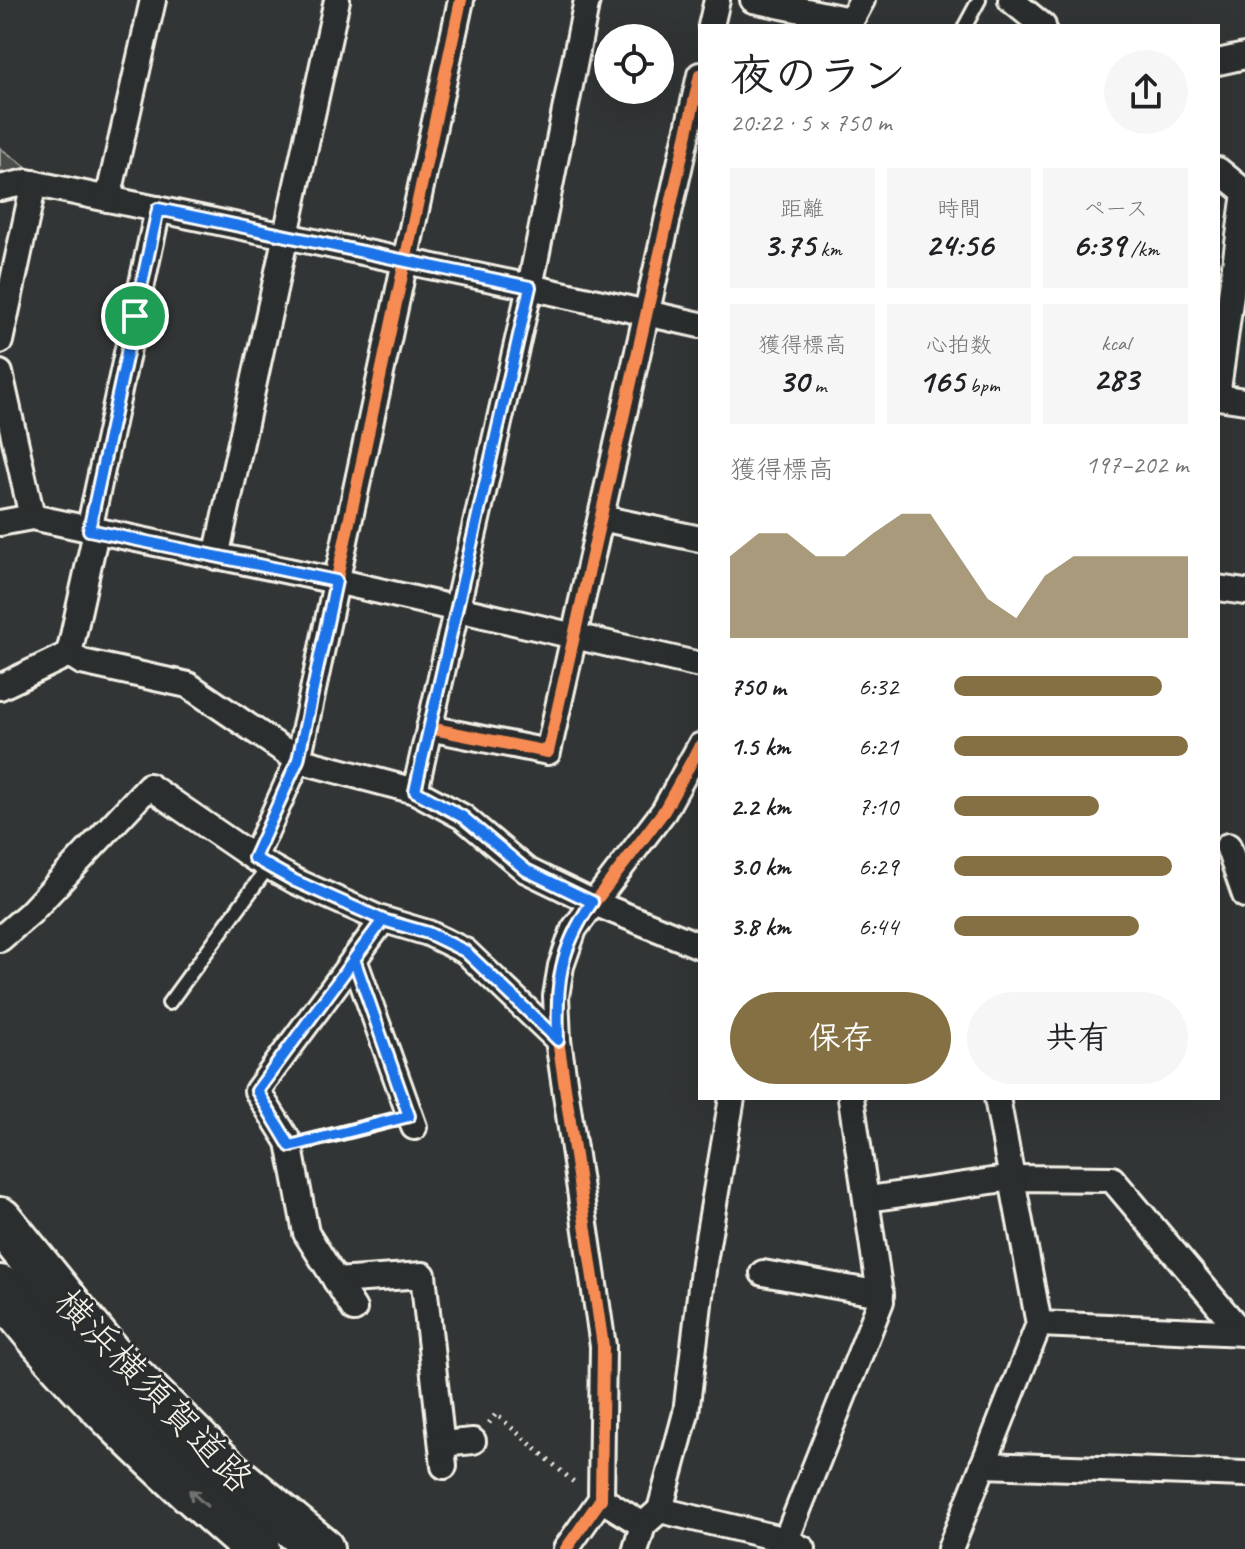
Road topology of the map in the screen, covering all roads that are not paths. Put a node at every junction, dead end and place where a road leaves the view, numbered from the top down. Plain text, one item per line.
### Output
1 (153, 0) edge
2 (337, 0) edge
3 (461, 0) edge
4 (587, 0) edge
5 (717, 0) edge
6 (753, 0) edge
7 (979, 0) edge
8 (1011, 0) edge
9 (853, 15) edge
10 (711, 24) edge
11 (966, 24) edge
12 (1041, 24) edge
13 (1245, 56) edge
14 (1220, 62) edge
15 (698, 84) edge
16 (1236, 182) edge
17 (34, 183) junction
18 (0, 188) edge
19 (108, 199) junction
20 (158, 209) junction
21 (286, 236) junction
22 (405, 261) junction
23 (530, 287) junction
24 (647, 313) junction
25 (698, 325) edge
26 (0, 341) edge
27 (1220, 366) edge
28 (0, 373) edge
29 (1220, 397) edge
30 (1245, 401) edge
31 (32, 517) junction
32 (601, 518) junction
33 (0, 523) edge
34 (93, 531) junction
35 (698, 539) edge
36 (216, 557) junction
37 (336, 581) junction
38 (1220, 588) edge
39 (1245, 592) edge
40 (455, 610) junction
41 (575, 637) junction
42 (69, 654) junction
43 (698, 665) edge
44 (0, 687) edge
45 (429, 728) junction
46 (698, 750) edge
47 (298, 760) junction
48 (415, 791) junction
49 (1230, 845) edge
50 (262, 862) junction
51 (1245, 895) edge
52 (592, 902) junction
53 (383, 920) junction
54 (0, 939) edge
55 (698, 945) edge
56 (354, 959) junction
57 (169, 1003) dead end
58 (558, 1040) junction
59 (732, 1100) edge
60 (851, 1100) edge
61 (997, 1100) edge
62 (411, 1121) joint
63 (290, 1146) junction
64 (1012, 1178) junction
65 (868, 1199) junction
66 (0, 1220) edge
67 (763, 1273) dead end
68 (336, 1281) junction
69 (0, 1288) edge
70 (881, 1294) junction
71 (354, 1309) dead end
72 (1039, 1324) junction
73 (1244, 1333) edge
74 (473, 1441) road end
75 (983, 1465) junction
76 (1245, 1474) edge
77 (601, 1499) junction
78 (652, 1518) junction
79 (789, 1546) edge
80 (257, 1549) edge
81 (321, 1549) edge
82 (566, 1549) edge
83 (636, 1549) edge
84 (950, 1549) edge

1 - 19 street
2 - 21 street
3 - 22 street
4 - 23 street
5 - 10 street
6 - 9 street
7 - 11 lane
8 - 12 street
13 - 14 street
15 - 24 street
16 - 27 street
17 - 18 street
17 - 19 street
17 - 26 street
19 - 20 street
20 - 21 street
20 - 34 street
21 - 22 street
21 - 36 street
22 - 23 street
22 - 37 street
23 - 24 street
23 - 40 street
24 - 25 street
24 - 32 street
28 - 31 street
29 - 30 street
31 - 33 street
31 - 34 street
32 - 35 street
32 - 41 street
34 - 36 street
34 - 42 street
36 - 37 street
37 - 40 street
37 - 47 street
38 - 39 street
40 - 41 street
40 - 45 street
41 - 43 street
41 - 45 street
42 - 44 street
42 - 47 street
45 - 48 street
46 - 52 street
47 - 48 street
47 - 50 street
48 - 52 street
49 - 51 street
50 - 53 street
50 - 54 street
50 - 57 lane
52 - 55 street
52 - 58 street
53 - 56 street
53 - 58 street
56 - 62 street
56 - 63 street
58 - 77 street
59 - 78 street
60 - 65 street
61 - 64 street
62 - 63 lane
63 - 68 street
64 - 65 street
64 - 72 street
64 - 73 street
65 - 70 street
66 - 81 highway, 横浜横須賀道路
67 - 70 street
68 - 71 street
68 - 74 street
80 -> 69 highway, 横浜横須賀道路
70 - 79 street
72 - 73 street
72 - 75 street
75 - 76 street
75 - 84 street
77 - 78 street
77 - 82 street
78 - 79 street
78 - 83 street

